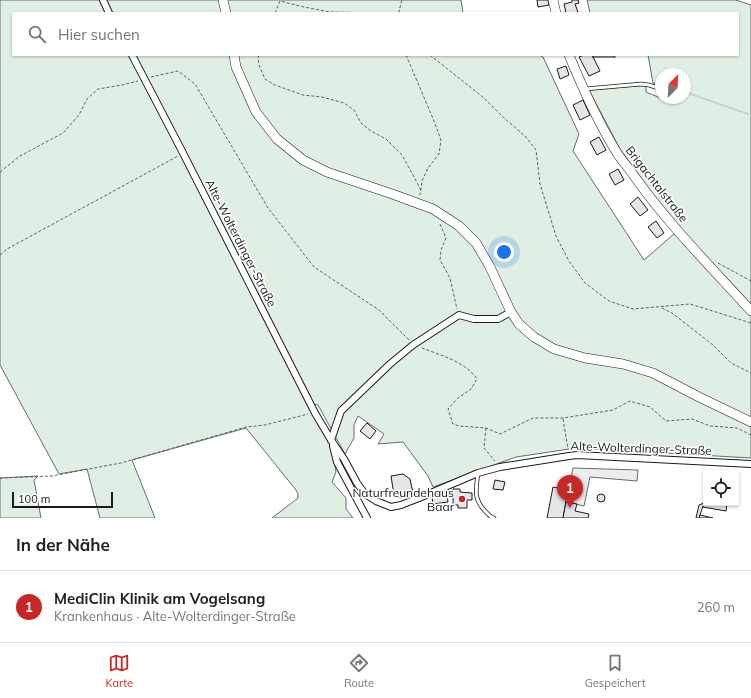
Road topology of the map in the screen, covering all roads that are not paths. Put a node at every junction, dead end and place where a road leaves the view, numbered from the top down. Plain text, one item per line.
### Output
1 (103, 0) edge
2 (223, 0) edge
3 (553, 0) edge
4 (109, 12) edge
5 (226, 12) edge
6 (556, 12) edge
7 (132, 56) edge
8 (234, 56) edge
9 (569, 56) edge
10 (655, 87) edge
11 (583, 90) junction
12 (751, 311) edge
13 (511, 312) junction
14 (751, 422) edge
15 (331, 440) junction
16 (751, 464) edge
17 (478, 473) junction
18 (367, 518) edge
19 (494, 518) edge

1 - 4 street
2 - 5 main road
3 - 6 main road
7 - 15 street, Alte-Wolterdinger-Straße
8 - 13 main road
9 - 11 main road, Brigachtalstraße
10 - 11 lane
11 - 12 main road, Brigachtalstraße
13 - 14 main road
13 - 15 street
15 - 17 street, Alte-Wolterdinger-Straße
15 - 18 street, Alte-Wolterdinger-Straße
16 - 17 street, Alte-Wolterdinger-Straße
17 - 19 lane

